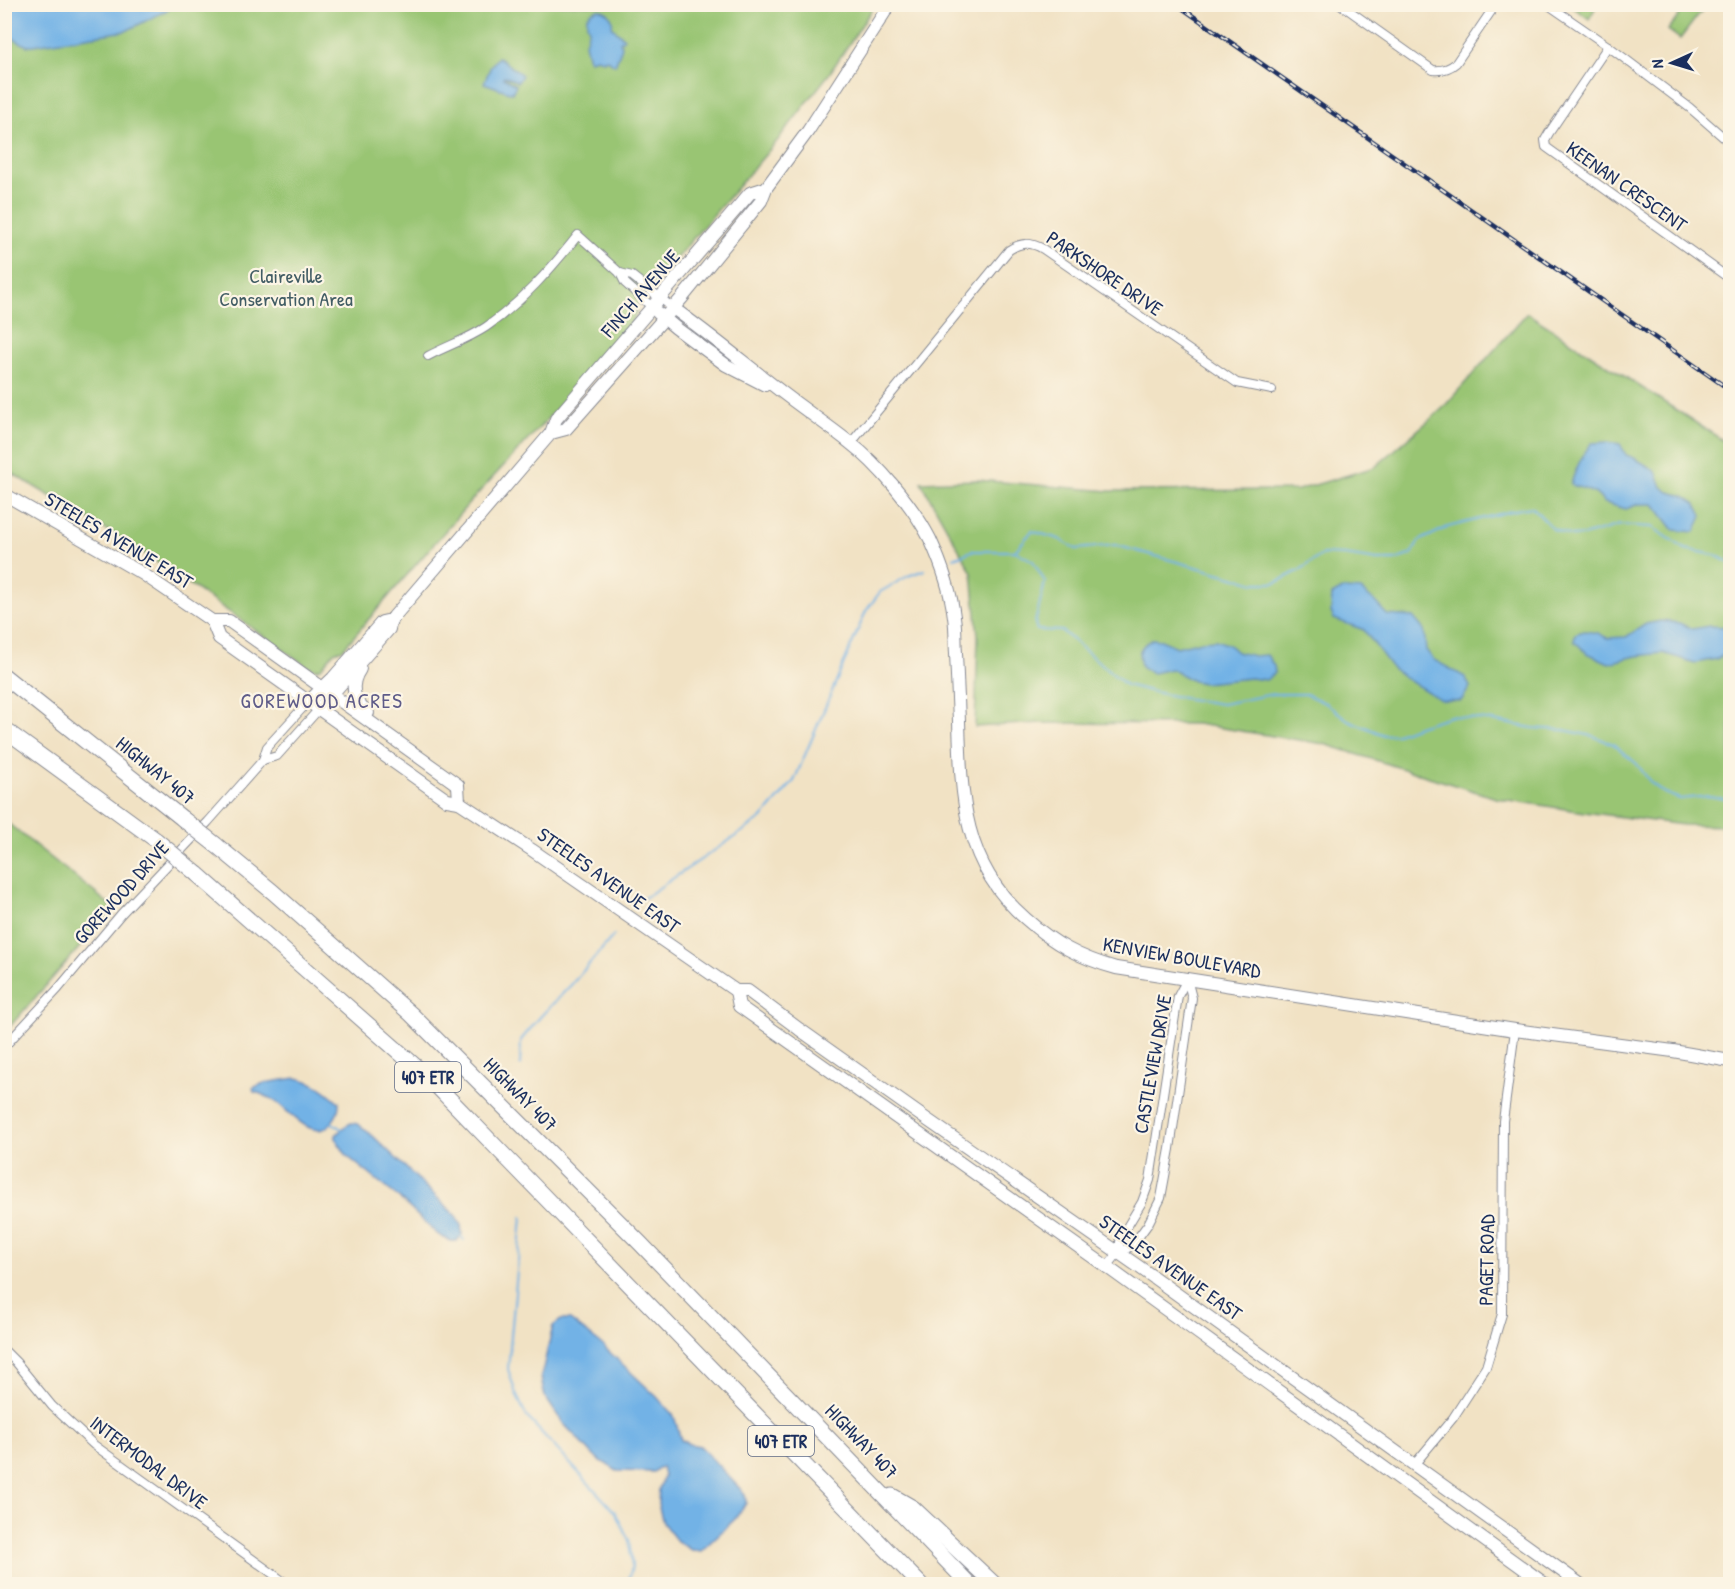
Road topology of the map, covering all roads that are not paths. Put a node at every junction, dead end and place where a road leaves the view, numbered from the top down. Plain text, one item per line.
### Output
1 (890, 4) edge
2 (1340, 4) edge
3 (1496, 4) edge
4 (1547, 4) edge
5 (1608, 46) junction
6 (1730, 142) edge
7 (766, 188) junction
8 (1731, 279) edge
9 (657, 303) junction
10 (673, 308) junction
11 (664, 318) junction
12 (428, 356) dead end
13 (1272, 390) dead end
14 (788, 397) junction
15 (551, 433) junction
16 (851, 443) junction
17 (4, 494) edge
18 (212, 621) junction
19 (390, 625) junction
20 (4, 676) edge
21 (328, 691) junction
22 (313, 705) junction
23 (4, 729) edge
24 (389, 735) junction
25 (263, 760) junction
26 (459, 802) junction
27 (1187, 980) junction
28 (736, 992) junction
29 (1515, 1030) junction
30 (4, 1047) edge
31 (1731, 1061) edge
32 (1155, 1147) junction
33 (1170, 1149) junction
34 (1118, 1252) junction
35 (1107, 1267) junction
36 (5, 1351) edge
37 (1413, 1466) junction
38 (878, 1488) junction
39 (287, 1584) edge
40 (920, 1584) edge
41 (969, 1584) edge
42 (994, 1584) edge
43 (1545, 1584) edge
44 (1580, 1584) edge

1 - 7 main road, FINCH AVENUE
2 - 3 street
4 - 5 street
5 - 6 street
5 - 8 street, KEENAN CRESCENT
7 - 9 main road, FINCH AVENUE
7 - 10 main road, FINCH AVENUE
9 - 10 street
9 - 11 main road, KENVIEW BOULEVARD
9 - 12 street
9 - 15 main road, FINCH AVENUE
10 - 11 main road, FINCH AVENUE
10 - 14 main road, KENVIEW BOULEVARD
11 - 14 main road, KENVIEW BOULEVARD
11 - 15 main road, FINCH AVENUE
13 - 16 street, PARKSHORE DRIVE
14 - 16 main road, KENVIEW BOULEVARD
15 - 19 main road, FINCH AVENUE
16 - 27 main road, KENVIEW BOULEVARD
17 - 18 main road, STEELES AVENUE EAST
18 - 21 main road, STEELES AVENUE EAST
18 - 22 main road, STEELES AVENUE EAST
19 - 21 main road, FINCH AVENUE
19 - 24 main road
20 - 38 highway, HIGHWAY 407 / 407 ETR, bridge
21 - 22 main road, FINCH AVENUE
21 - 24 main road, STEELES AVENUE EAST
22 - 25 street, GOREWOOD DRIVE
22 - 25 street, GOREWOOD DRIVE
22 - 26 main road, STEELES AVENUE EAST
23 - 40 highway, 407 ETR, bridge
24 - 26 main road, STEELES AVENUE EAST
25 - 30 street, GOREWOOD DRIVE
26 - 28 main road, STEELES AVENUE EAST
27 - 29 main road, KENVIEW BOULEVARD
27 - 32 street, CASTLEVIEW DRIVE
27 - 33 street, CASTLEVIEW DRIVE
28 - 34 main road, STEELES AVENUE EAST
28 - 35 main road, STEELES AVENUE EAST
29 - 31 main road, KENVIEW BOULEVARD
29 - 37 street, PAGET ROAD
32 - 33 street, CASTLEVIEW DRIVE
32 - 34 street, CASTLEVIEW DRIVE
33 - 34 street, CASTLEVIEW DRIVE
34 - 35 street, CASTLEVIEW DRIVE
34 - 37 main road, STEELES AVENUE EAST
35 - 43 main road, STEELES AVENUE EAST
36 - 39 street, INTERMODAL DRIVE
37 - 44 main road, STEELES AVENUE EAST
38 - 41 highway, HIGHWAY 407 / 407 ETR
38 - 42 highway

